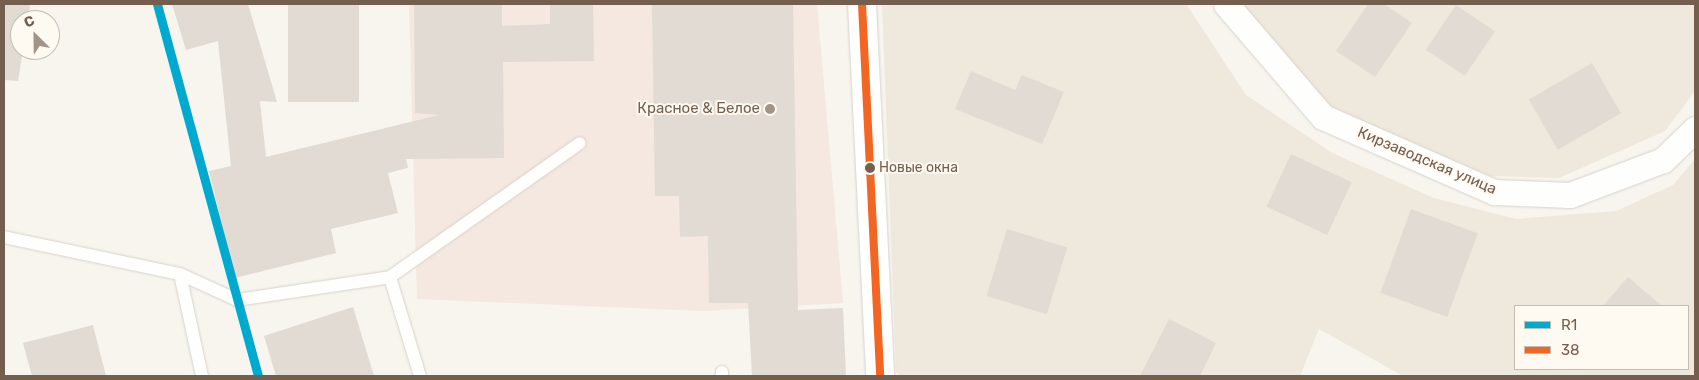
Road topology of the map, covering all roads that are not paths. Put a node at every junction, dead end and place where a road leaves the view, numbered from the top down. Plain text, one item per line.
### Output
1 (862, 4) edge
2 (1226, 4) edge
3 (1695, 130) edge
4 (580, 143) dead end
5 (4, 237) edge
6 (180, 274) junction
7 (390, 277) junction
8 (202, 376) edge
9 (420, 376) edge
10 (880, 376) edge

1 - 10 street
2 - 3 street, Кирзаводская улица
4 - 7 lane
5 - 6 lane
6 - 7 lane
6 - 8 lane
7 - 9 lane

